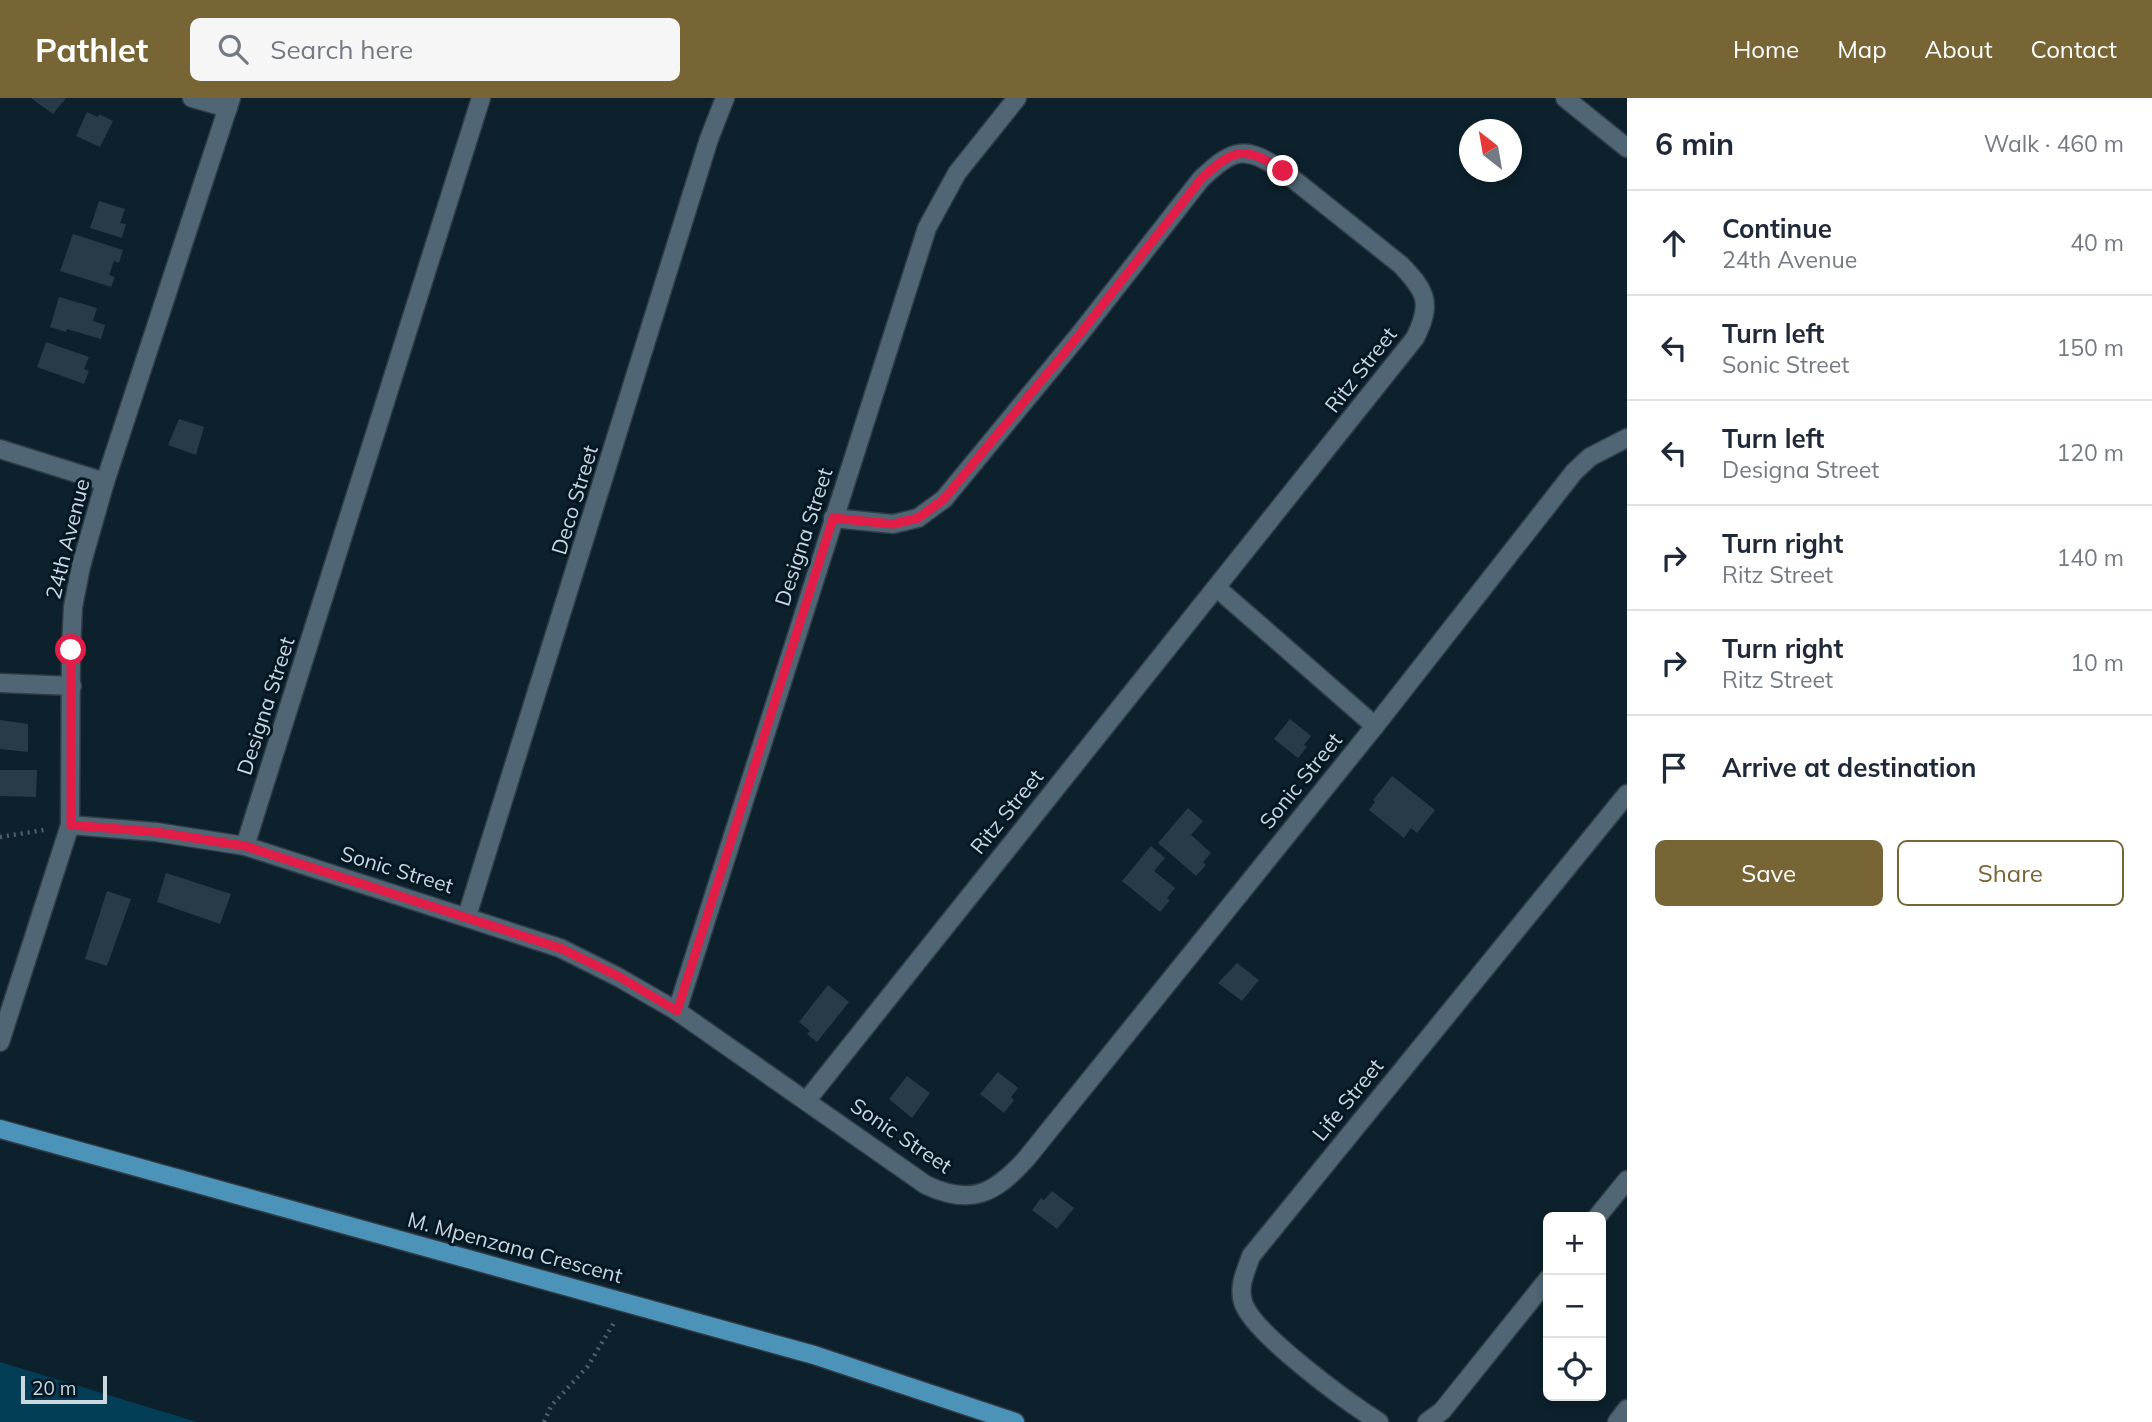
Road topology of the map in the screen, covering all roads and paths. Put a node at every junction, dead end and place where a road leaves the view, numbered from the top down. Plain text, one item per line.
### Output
1 (192, 98) edge
2 (481, 98) edge
3 (725, 98) edge
4 (1017, 98) edge
5 (1565, 98) edge
6 (229, 103) edge
7 (1627, 148) edge
8 (1627, 439) edge
9 (0, 449) edge
10 (105, 482) junction
11 (833, 518) junction
12 (1217, 588) junction
13 (0, 683) edge
14 (72, 686) junction
15 (1375, 726) junction
16 (1627, 794) edge
17 (71, 825) junction
18 (0, 838) edge
19 (245, 846) junction
20 (467, 916) junction
21 (677, 1011) junction
22 (0, 1042) edge
23 (807, 1100) junction
24 (0, 1129) edge
25 (1627, 1180) edge
26 (1601, 1212) edge
27 (1543, 1285) edge
28 (626, 1303) junction
29 (1627, 1409) edge
30 (544, 1422) edge
31 (1016, 1422) edge
32 (1379, 1422) edge
33 (1427, 1422) edge
34 (1617, 1422) edge

1 - 6 street
2 - 19 street, Designa Street
3 - 20 street, Deco Street
4 - 11 street, Designa Street
5 - 7 street
6 - 10 street, 24th Avenue
8 - 15 street, Sonic Street
9 - 10 street
10 - 14 street, 24th Avenue
11 - 12 street, Ritz Street
11 - 21 street, Designa Street
12 - 15 street
12 - 23 street, Ritz Street
13 - 14 street
14 - 17 street, 24th Avenue
15 - 23 street, Sonic Street
16 - 32 street, Life Street
17 - 18 path
17 - 19 street, Sonic Street
17 - 22 street, 24th Avenue
19 - 20 street, Sonic Street
20 - 21 street, Sonic Street
21 - 23 street, Sonic Street
24 - 28 main road, M. Mpenzana Crescent
25 - 26 street
27 - 33 street
28 - 30 path
28 - 31 main road, M. Mpenzana Crescent
29 - 34 street

